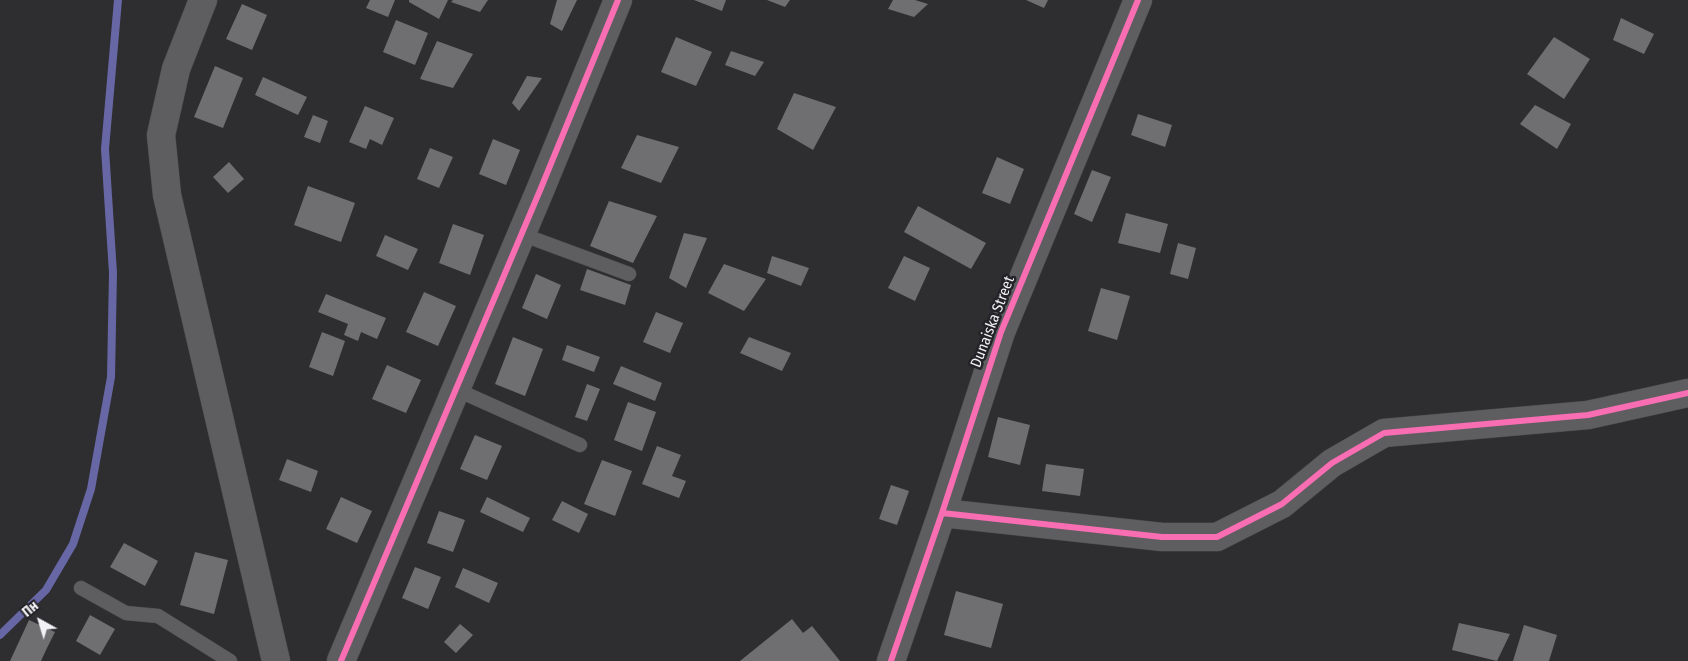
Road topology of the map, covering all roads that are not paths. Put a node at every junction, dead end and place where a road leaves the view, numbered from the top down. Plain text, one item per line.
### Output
1 (203, 0) edge
2 (618, 0) edge
3 (1138, 0) edge
4 (521, 234) junction
5 (629, 274) dead end
6 (456, 389) junction
7 (1688, 393) edge
8 (580, 445) dead end
9 (942, 513) junction
10 (81, 588) dead end
11 (230, 661) edge
12 (276, 661) edge
13 (341, 661) edge
14 (891, 661) edge

1 - 12 street
2 - 4 street
3 - 9 street, Dunaiska Street
4 - 5 lane
4 - 6 street
6 - 8 lane
6 - 13 street
7 - 9 street
9 - 14 street, Dunaiska Street
10 - 11 lane

